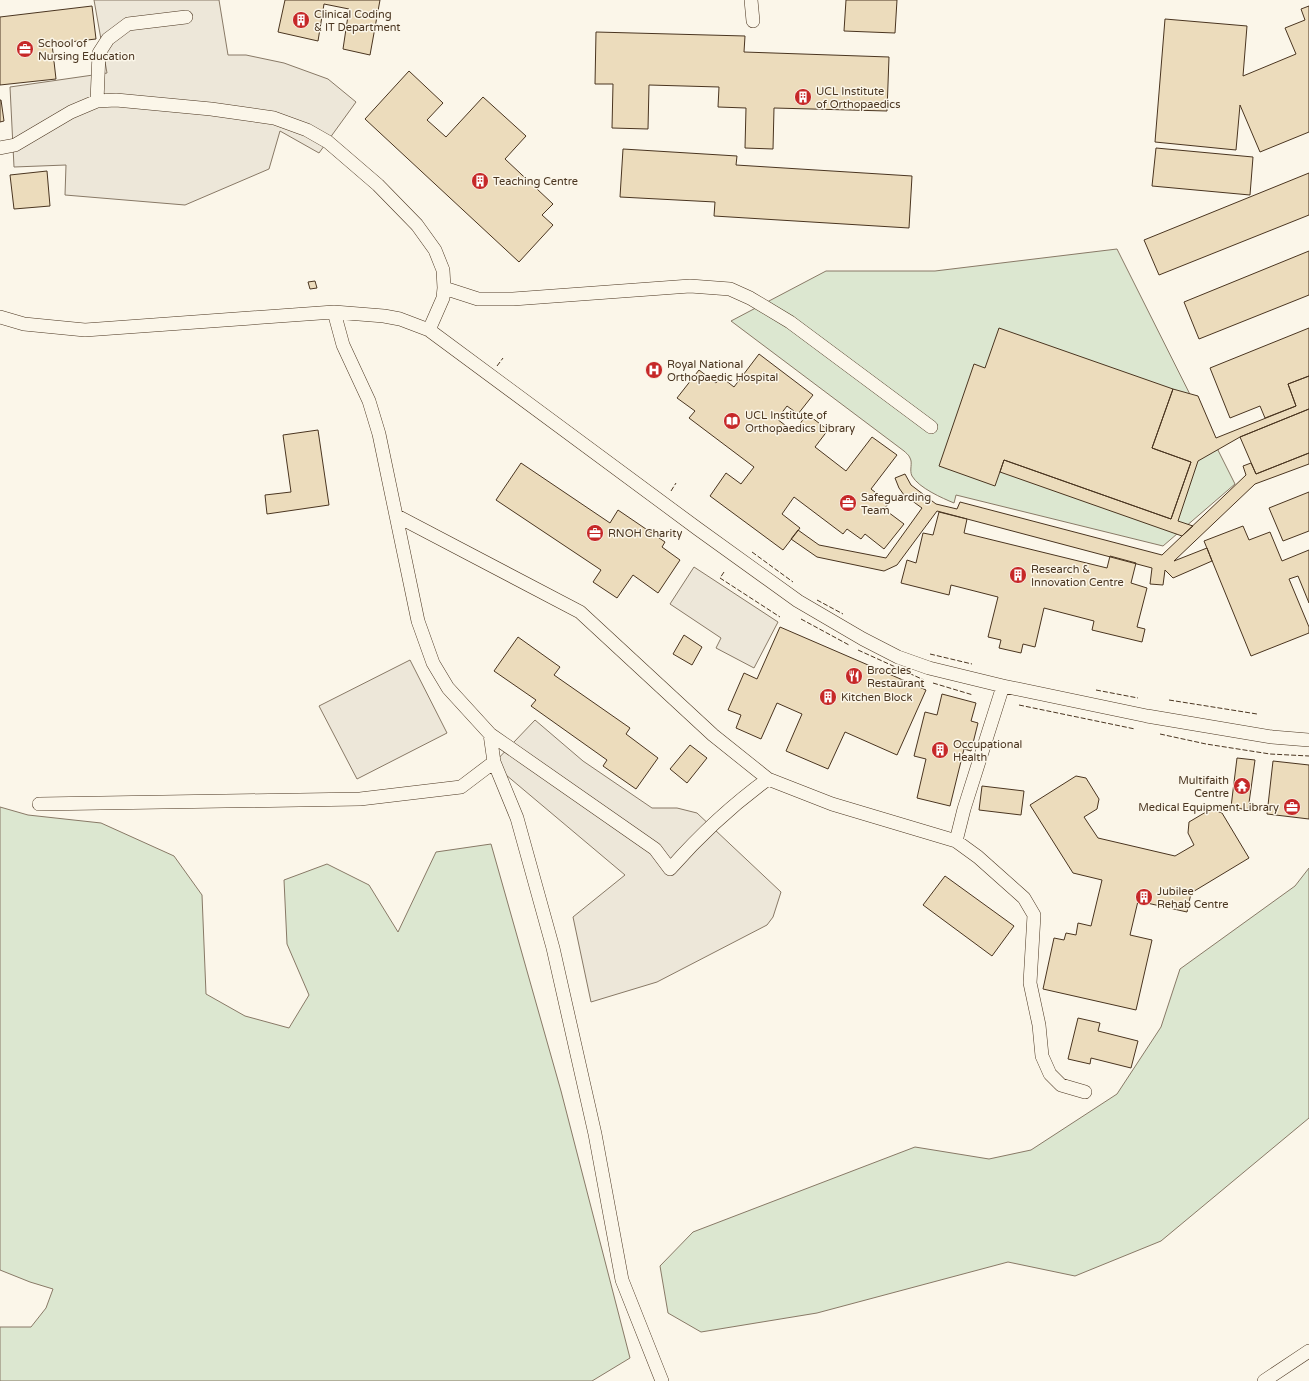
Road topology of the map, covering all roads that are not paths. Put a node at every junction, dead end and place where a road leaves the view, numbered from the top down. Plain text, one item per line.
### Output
1 (751, 0) edge
2 (186, 17) dead end
3 (753, 21) dead end
4 (97, 101) junction
5 (0, 148) edge
6 (444, 288) junction
7 (334, 312) junction
8 (0, 317) edge
9 (429, 330) junction
10 (931, 427) dead end
11 (397, 516) junction
12 (1003, 686) junction
13 (490, 734) junction
14 (1309, 740) edge
15 (494, 762) junction
16 (768, 779) junction
17 (39, 804) dead end
18 (956, 841) junction
19 (1085, 1092) dead end
20 (1309, 1351) edge
21 (662, 1381) edge
22 (1264, 1381) edge

1 - 3 lane
2 - 4 lane
4 - 5 lane
4 - 6 lane
6 - 9 lane
6 - 10 lane
7 - 8 lane
7 - 9 lane
7 - 11 lane
9 - 12 lane
11 - 13 lane
11 - 16 lane
12 - 14 lane
12 - 18 lane
13 - 15 lane
13 - 16 lane
15 - 17 lane
15 - 21 lane
16 - 18 lane
18 - 19 lane
20 - 22 lane

